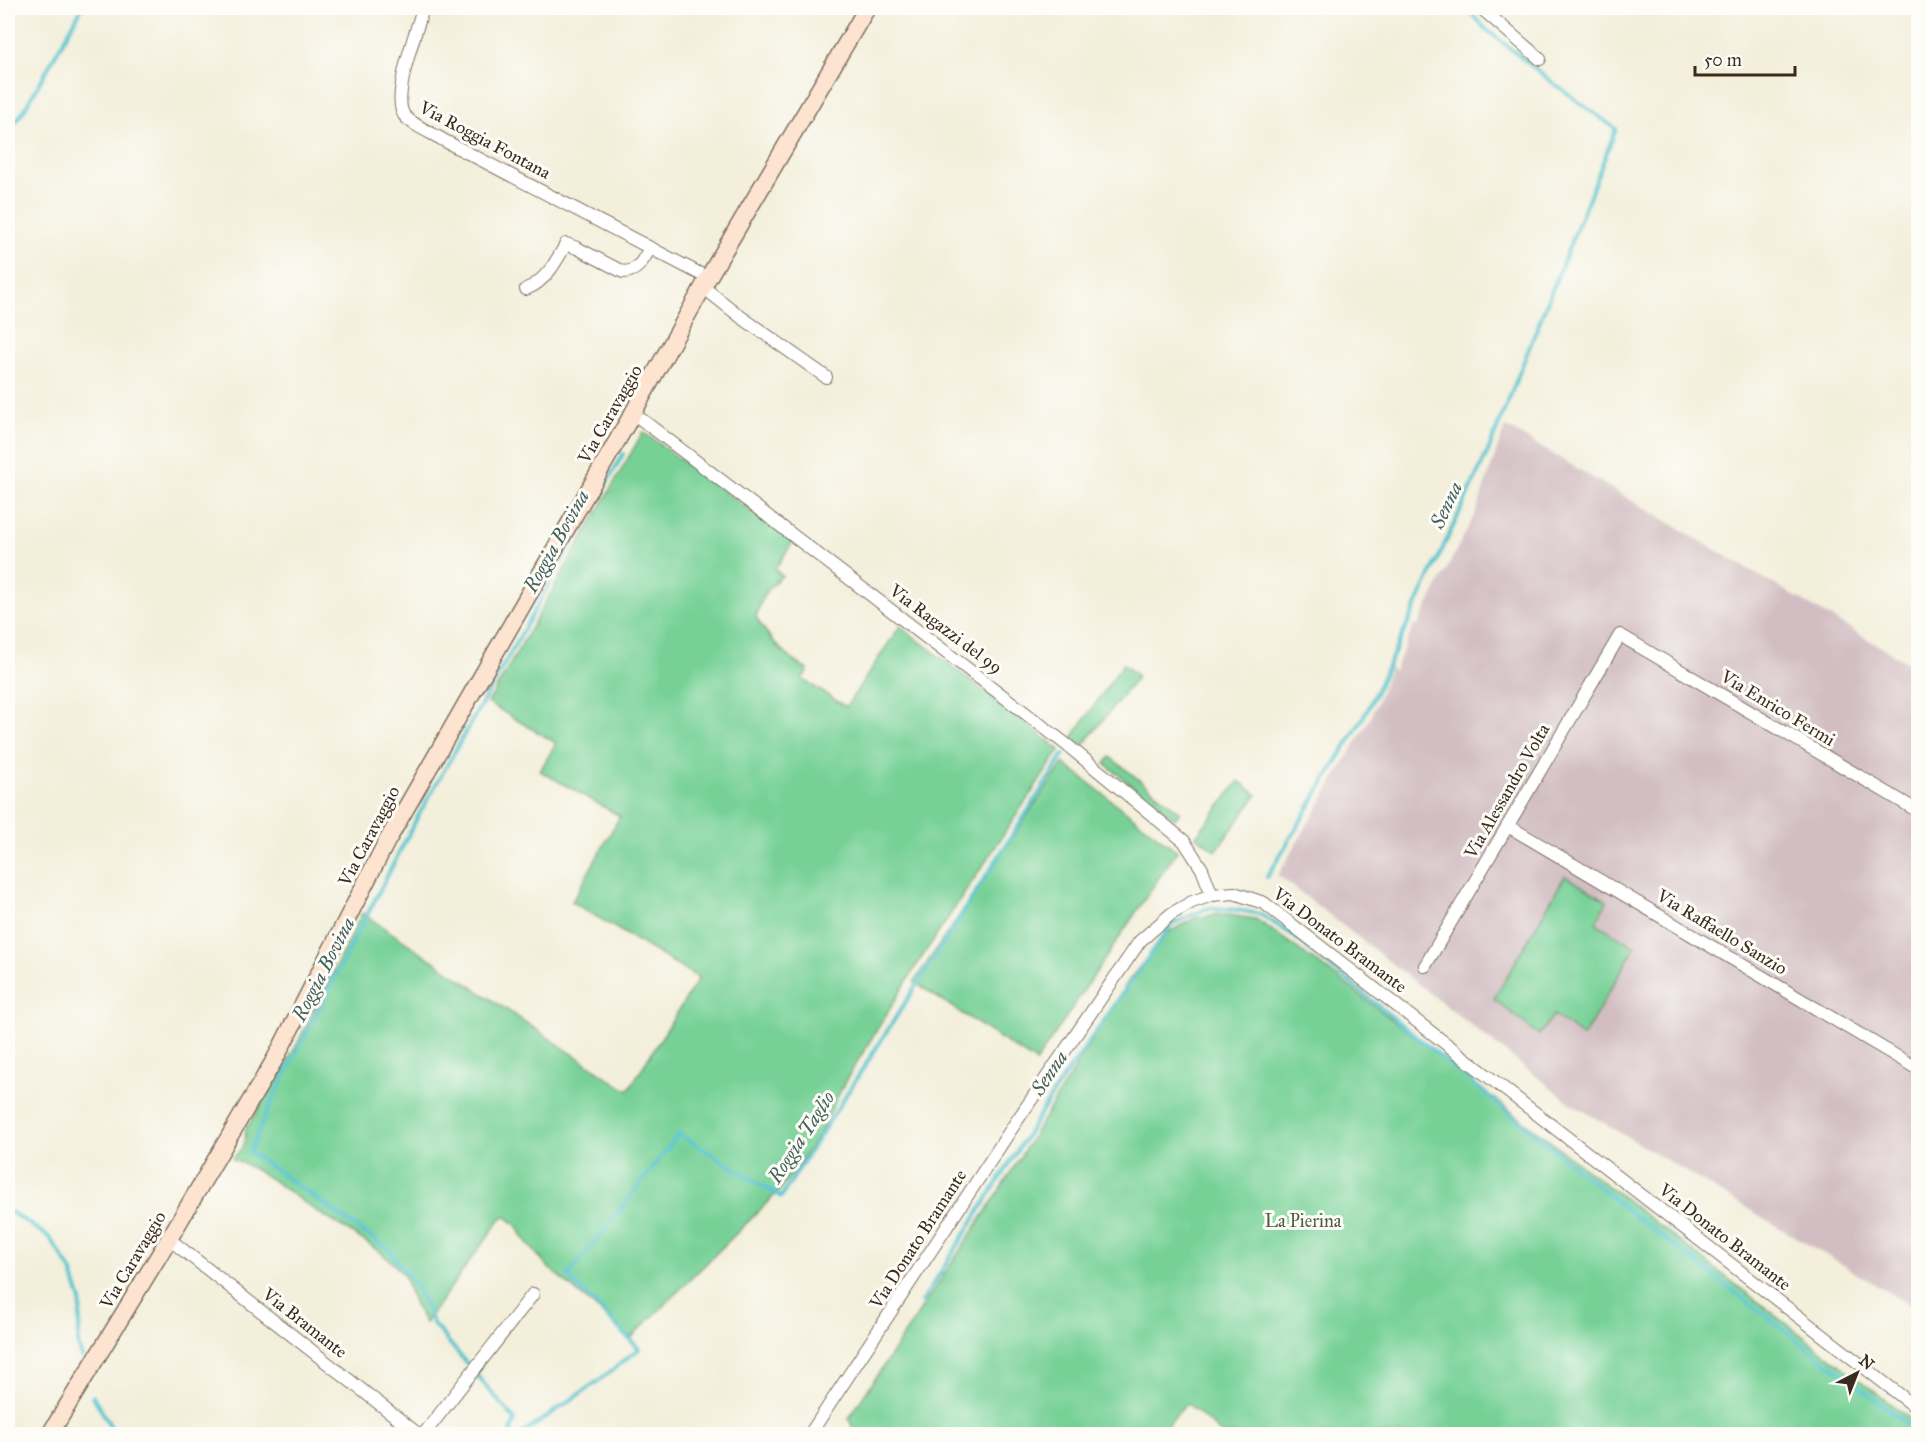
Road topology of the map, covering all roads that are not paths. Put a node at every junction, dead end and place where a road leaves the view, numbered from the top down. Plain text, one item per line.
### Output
1 (423, 8) edge
2 (867, 8) edge
3 (1481, 8) edge
4 (1540, 59) dead end
5 (650, 248) junction
6 (706, 283) junction
7 (526, 289) dead end
8 (826, 377) dead end
9 (633, 413) junction
10 (1620, 635) joint
11 (1918, 811) edge
12 (1508, 826) junction
13 (1212, 895) junction
14 (1425, 966) dead end
15 (1918, 1069) edge
16 (169, 1239) junction
17 (533, 1293) dead end
18 (1918, 1409) edge
19 (50, 1434) edge
20 (418, 1434) edge
21 (424, 1434) edge
22 (810, 1434) edge

1 - 5 street, Via Roggia Fontana
2 - 6 street, Via Caravaggio
3 - 4 street
5 - 6 street, Via Roggia Fontana
5 - 7 street
6 - 8 street
6 - 9 street, Via Caravaggio
9 - 13 street, Via Ragazzi del 99
9 - 16 street, Via Caravaggio
10 - 11 street, Via Enrico Fermi
10 - 12 street, Via Alessandro Volta
12 - 14 street, Via Alessandro Volta
12 - 15 street, Via Raffaello Sanzio
13 - 18 street, Via Donato Bramante
13 - 22 street, Via Donato Bramante
16 - 19 street, Via Caravaggio
16 - 20 street, Via Bramante
17 - 21 street

